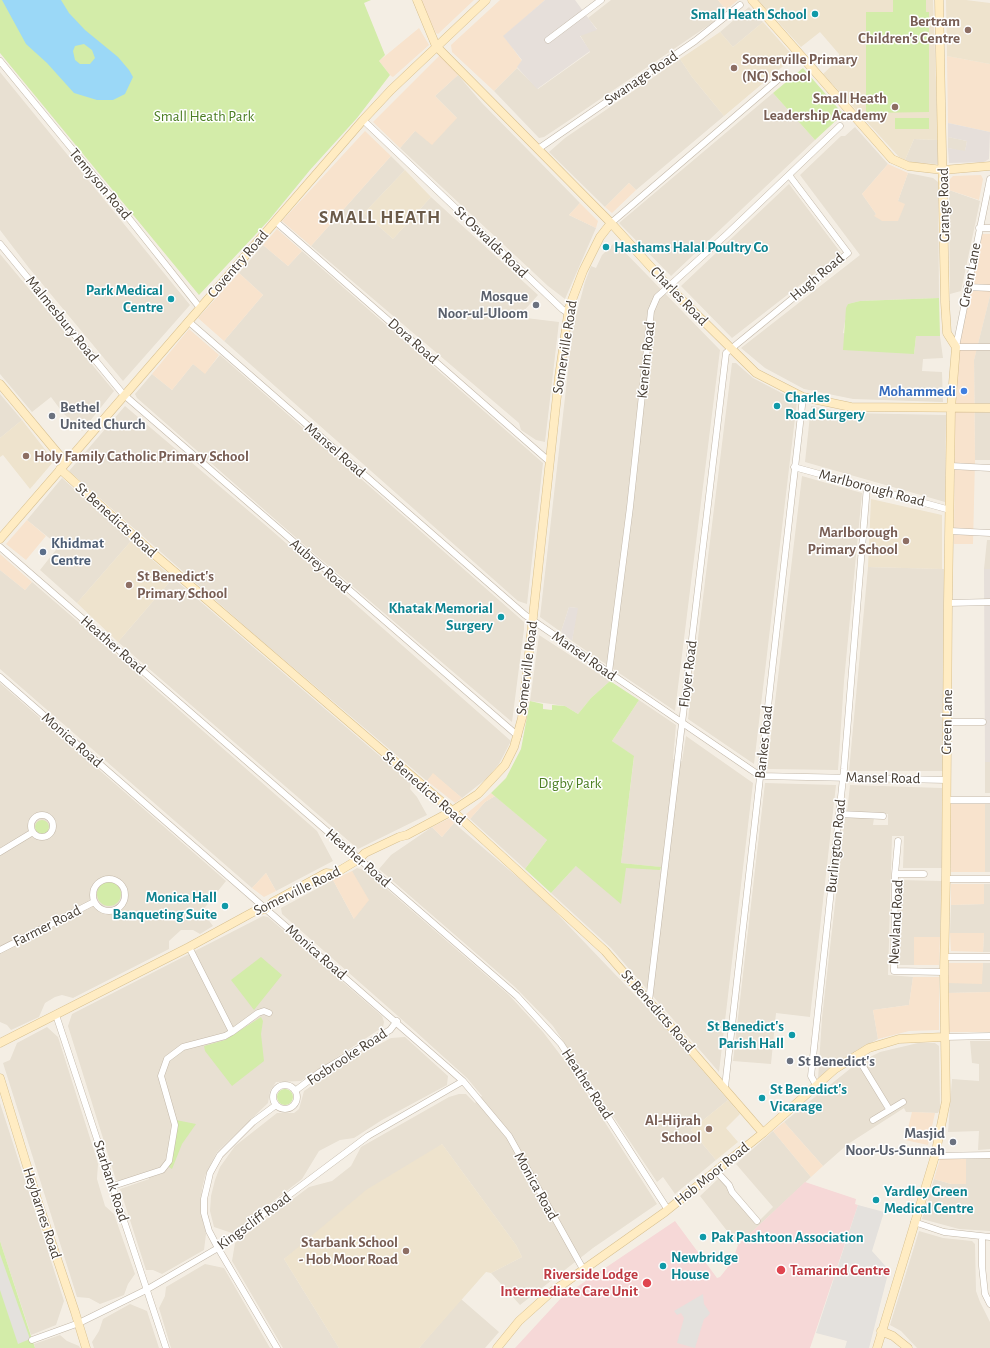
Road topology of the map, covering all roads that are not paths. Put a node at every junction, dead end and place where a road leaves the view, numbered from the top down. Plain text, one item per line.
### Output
1 (417, 0) edge
2 (486, 0) edge
3 (601, 0) edge
4 (752, 0) edge
5 (939, 0) edge
6 (740, 5) dead end
7 (548, 40) dead end
8 (436, 46) junction
9 (0, 61) edge
10 (781, 77) dead end
11 (363, 120) junction
12 (840, 126) dead end
13 (538, 149) junction
14 (990, 166) edge
15 (943, 170) junction
16 (789, 175) junction
17 (990, 179) edge
18 (275, 221) junction
19 (611, 223) junction
20 (979, 228) junction
21 (990, 228) edge
22 (0, 244) edge
23 (669, 287) junction
24 (967, 287) junction
25 (990, 288) edge
26 (200, 308) junction
27 (568, 313) junction
28 (188, 321) junction
29 (956, 347) junction
30 (990, 347) edge
31 (730, 348) junction
32 (0, 384) edge
33 (123, 394) junction
34 (803, 397) junction
35 (950, 408) junction
36 (990, 408) edge
37 (550, 462) junction
38 (62, 465) junction
39 (951, 466) junction
40 (794, 467) junction
41 (990, 468) edge
42 (867, 486) junction
43 (950, 510) junction
44 (950, 532) junction
45 (990, 533) edge
46 (0, 538) edge
47 (0, 547) edge
48 (990, 602) edge
49 (948, 603) junction
50 (533, 621) junction
51 (609, 672) junction
52 (0, 677) edge
53 (947, 722) junction
54 (983, 722) dead end
55 (682, 724) junction
56 (518, 736) junction
57 (760, 776) junction
58 (843, 778) junction
59 (947, 780) junction
60 (946, 800) junction
61 (990, 800) edge
62 (452, 811) junction
63 (839, 814) junction
64 (883, 816) dead end
65 (33, 832) dead end
66 (898, 841) dead end
67 (0, 852) edge
68 (359, 859) junction
69 (895, 874) junction
70 (924, 874) dead end
71 (946, 879) junction
72 (990, 879) edge
73 (94, 902) junction
74 (266, 909) junction
75 (189, 947) junction
76 (0, 950) edge
77 (944, 957) junction
78 (990, 957) edge
79 (944, 972) junction
80 (649, 1001) junction
81 (269, 1013) dead end
82 (56, 1015) junction
83 (396, 1021) junction
84 (232, 1032) junction
85 (944, 1036) junction
86 (990, 1036) edge
87 (0, 1043) edge
88 (856, 1055) junction
89 (0, 1078) edge
90 (463, 1081) junction
91 (816, 1085) junction
92 (725, 1087) junction
93 (295, 1091) junction
94 (902, 1102) dead end
95 (276, 1105) junction
96 (889, 1109) junction
97 (873, 1120) dead end
98 (763, 1133) junction
99 (990, 1155) edge
100 (935, 1156) junction
101 (716, 1171) junction
102 (113, 1186) junction
103 (668, 1210) junction
104 (757, 1221) dead end
105 (914, 1222) junction
106 (982, 1237) junction
107 (990, 1238) edge
108 (218, 1248) junction
109 (583, 1269) junction
110 (146, 1290) junction
111 (990, 1304) edge
112 (79, 1323) junction
113 (881, 1331) junction
114 (32, 1340) dead end
115 (86, 1348) edge
116 (166, 1348) edge
117 (277, 1348) edge
118 (496, 1348) edge
119 (877, 1348) edge
120 (908, 1348) edge

1 - 8 street
2 - 8 street, Coventry Road
3 - 7 street
4 - 15 street
5 - 15 street, Grange Road
6 - 13 street, Swanage Road
8 - 11 street, Coventry Road
8 - 13 street, Charles Road
9 - 26 street, Tennyson Road
10 - 19 street, Somerville Road
11 - 18 street, Coventry Road
11 - 27 street, St Oswalds Road
12 - 16 street, Kenelm Road
13 - 19 street, Charles Road
14 - 15 street
15 - 29 street, Grange Road
16 - 23 street, Kenelm Road
16 - 31 street, Hugh Road
17 - 20 street, Green Lane
18 - 26 street, Coventry Road
18 - 37 street, Dora Road
19 - 23 street, Charles Road
19 - 27 street, Somerville Road
20 - 21 street
20 - 24 street, Green Lane
22 - 33 street, Malmesbury Road
23 - 31 street, Charles Road
23 - 51 street, Kenelm Road
24 - 25 street
24 - 29 street, Green Lane
26 - 28 street, Coventry Road
27 - 37 street, Somerville Road
28 - 33 street, Coventry Road
28 - 50 street, Mansel Road
29 - 30 street
29 - 35 street
31 - 34 street, Charles Road
31 - 55 street, Floyer Road
32 - 38 street, St Benedicts Road
33 - 38 street, Coventry Road
33 - 56 street, Aubrey Road
34 - 35 street, Charles Road
34 - 40 street, Bankes Road
35 - 36 street, Charles Road
35 - 39 street, Green Lane
37 - 50 street, Somerville Road
38 - 46 street, Coventry Road
38 - 62 street, St Benedicts Road
39 - 41 street
39 - 43 street, Green Lane
40 - 42 street, Marlborough Road
40 - 57 street, Bankes Road
42 - 43 street, Marlborough Road
42 - 58 street, Burlington Road
43 - 44 street, Green Lane
44 - 45 street
44 - 49 street, Green Lane
47 - 68 street, Heather Road
48 - 49 street
49 - 53 street, Green Lane
50 - 51 street, Mansel Road
50 - 56 street, Somerville Road
51 - 55 street, Mansel Road
52 - 74 street, Monica Road
53 - 54 street
53 - 59 street, Green Lane
55 - 57 street, Mansel Road
55 - 80 street, Floyer Road
56 - 62 street, Somerville Road
57 - 58 street, Mansel Road
57 - 92 street, Bankes Road
58 - 59 street, Mansel Road
58 - 63 street, Burlington Road
59 - 60 street, Green Lane
60 - 61 street
60 - 71 street, Green Lane
62 - 68 street, Somerville Road
62 - 80 street, St Benedicts Road
63 - 64 street
63 - 91 street, Burlington Road
65 - 67 street
66 - 69 street
68 - 74 street, Somerville Road
68 - 103 street, Heather Road
69 - 70 street, Newland Road
69 - 79 street, Newland Road
71 - 72 street
71 - 77 street, Green Lane
73 - 73 street, Farmer Road
73 - 76 street, Farmer Road
74 - 75 street, Somerville Road
74 - 83 street, Monica Road
75 - 82 street, Somerville Road
75 - 84 street
77 - 78 street
77 - 79 street, Green Lane
79 - 85 street, Green Lane
80 - 92 street, St Benedicts Road
81 - 84 street
82 - 87 street, Somerville Road
82 - 102 street, Starbank Road
83 - 90 street, Monica Road
83 - 93 street, Fosbrooke Road
84 - 102 street
85 - 86 street
85 - 88 street, Hob Moor Road
85 - 100 street, Green Lane
88 - 91 street, Hob Moor Road
88 - 96 street
89 - 112 street, Heybarnes Road
90 - 108 street, Kingscliff Road
90 - 109 street, Monica Road
91 - 98 street, Hob Moor Road
92 - 98 street, St Benedicts Road
93 - 95 street, Fosbrooke Road
93 - 95 street, Fosbrooke Road
94 - 96 street
95 - 108 street
96 - 97 street
98 - 101 street, Hob Moor Road
99 - 100 street
100 - 105 street, Green Lane
101 - 103 street, Hob Moor Road
101 - 104 street
102 - 110 street, Starbank Road
103 - 109 street, Hob Moor Road
105 - 106 street
105 - 113 street, Green Lane
106 - 107 street
106 - 111 street
108 - 110 street, Kingscliff Road
108 - 117 street
109 - 118 street, Hob Moor Road
110 - 112 street, Kingscliff Road
110 - 116 street, Starbank Road
112 - 114 street, Kingscliff Road
112 - 115 street, Heybarnes Road
113 - 119 street, Green Lane
113 - 120 street

